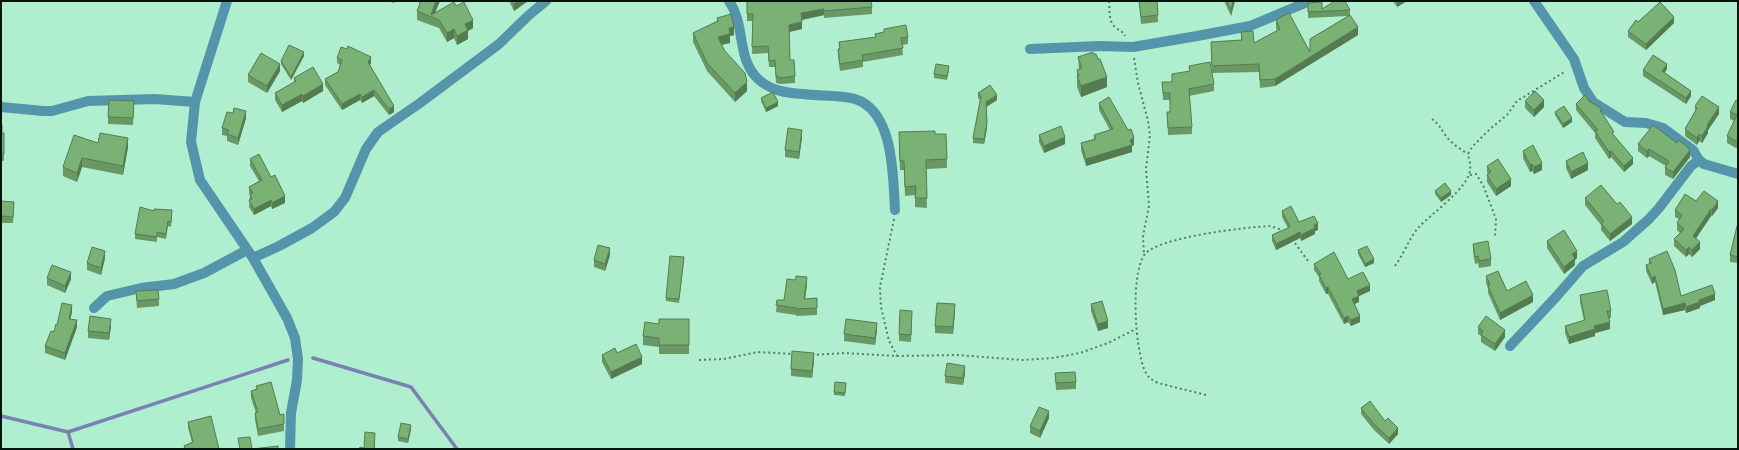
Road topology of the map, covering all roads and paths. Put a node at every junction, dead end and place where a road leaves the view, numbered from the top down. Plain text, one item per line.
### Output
1 (227, 1) edge
2 (546, 1) edge
3 (729, 1) edge
4 (1109, 1) edge
5 (1310, 1) edge
6 (1534, 1) edge
7 (1130, 47) junction
8 (1030, 49) dead end
9 (1574, 59) junction
10 (195, 102) junction
11 (1, 107) edge
12 (1432, 119) dead end
13 (1468, 154) junction
14 (1699, 160) junction
15 (1738, 174) edge
16 (1470, 175) junction
17 (896, 210) joint
18 (1495, 237) dead end
19 (250, 254) junction
20 (1144, 257) junction
21 (1308, 261) dead end
22 (1395, 266) dead end
23 (94, 308) dead end
24 (1136, 329) junction
25 (1510, 346) dead end
26 (797, 354) edge
27 (811, 355) edge
28 (896, 356) junction
29 (699, 360) dead end
30 (1206, 395) dead end
31 (290, 449) edge

1 - 10 street
2 - 19 street
3 - 17 street
4 - 7 path
5 - 7 street
6 - 9 street
7 - 8 street
7 - 20 path
9 - 13 path
9 - 14 street
10 - 11 street
10 - 19 street
12 - 13 path
13 - 16 path
14 - 15 street
14 - 25 street
16 - 18 path
16 - 22 path
17 - 28 path
19 - 23 street
19 - 31 street
20 - 21 path
20 - 24 path
24 - 28 path
24 - 30 path
26 - 29 path
27 - 28 path

